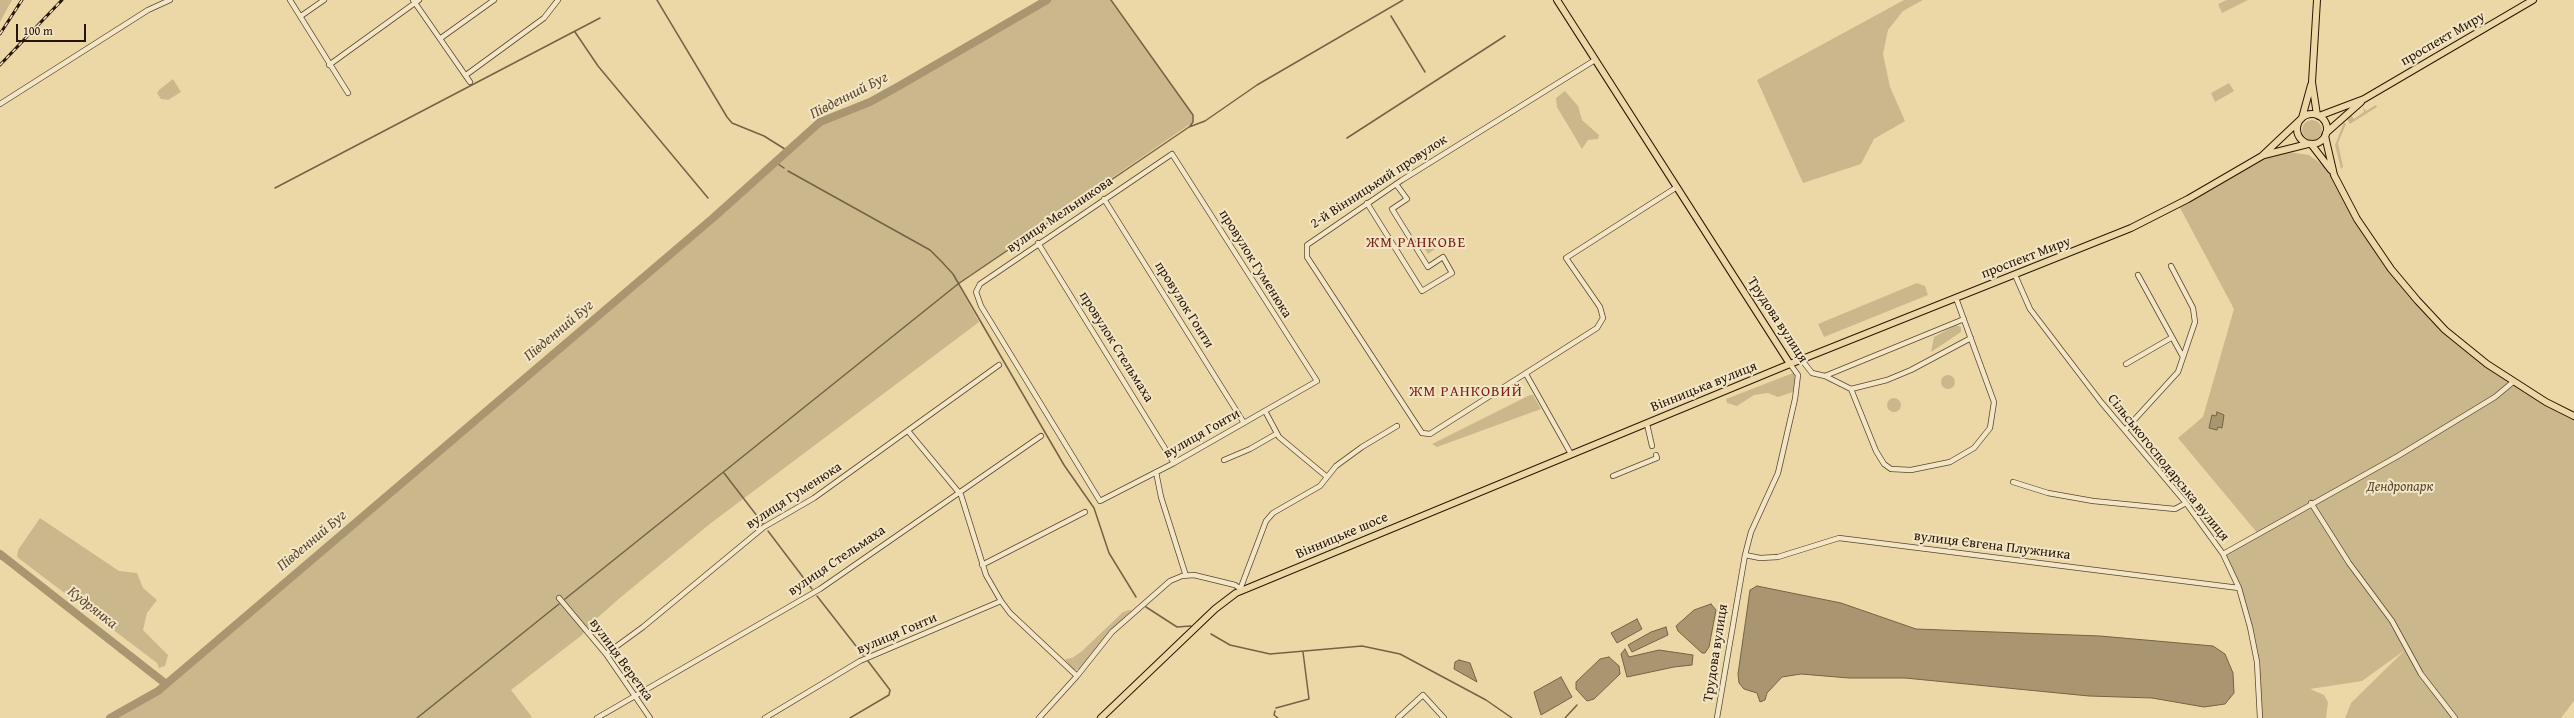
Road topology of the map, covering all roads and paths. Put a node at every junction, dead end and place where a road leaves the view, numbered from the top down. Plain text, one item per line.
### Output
1 (170, 0) edge
2 (290, 0) edge
3 (324, 0) edge
4 (494, 0) edge
5 (558, 0) edge
6 (1557, 0) edge
7 (2317, 0) edge
8 (2533, 0) edge
9 (415, 1) edge
10 (301, 16) junction
11 (441, 38) junction
12 (1595, 60) junction
13 (329, 65) junction
14 (466, 74) junction
15 (470, 82) dead end
16 (2312, 82) junction
17 (348, 93) dead end
18 (2364, 99) junction
19 (0, 104) edge
20 (2318, 116) junction
21 (2300, 120) junction
22 (2326, 135) junction
23 (2309, 144) junction
24 (1172, 154) joint
25 (2262, 156) junction
26 (2334, 175) junction
27 (1396, 184) junction
28 (1677, 187) junction
29 (1104, 199) junction
30 (1367, 203) junction
31 (1038, 243) junction
32 (2171, 266) dead end
33 (2015, 275) junction
34 (2138, 275) dead end
35 (1956, 298) junction
36 (1964, 319) junction
37 (1971, 338) junction
38 (2171, 338) junction
39 (2183, 357) junction
40 (1801, 359) junction
41 (1790, 364) junction
42 (2126, 364) dead end
43 (999, 365) dead end
44 (1526, 374) junction
45 (1823, 376) junction
46 (2513, 382) junction
47 (1313, 384) joint
48 (1852, 389) junction
49 (1265, 411) junction
50 (2574, 416) edge
51 (1244, 423) junction
52 (1647, 424) junction
53 (1397, 426) dead end
54 (2125, 430) junction
55 (908, 431) junction
56 (1627, 432) joint
57 (1276, 434) junction
58 (1041, 436) dead end
59 (1652, 446) dead end
60 (1571, 454) junction
61 (1656, 455) dead end
62 (1224, 460) dead end
63 (1174, 463) junction
64 (1156, 472) junction
65 (1613, 476) dead end
66 (1327, 477) junction
67 (2012, 482) dead end
68 (959, 494) junction
69 (1100, 501) joint
70 (2186, 503) junction
71 (2311, 503) junction
72 (1085, 512) dead end
73 (2223, 554) junction
74 (1745, 555) junction
75 (982, 565) junction
76 (1186, 576) junction
77 (2239, 588) junction
78 (1242, 589) junction
79 (559, 598) dead end
80 (1001, 601) junction
81 (606, 654) junction
82 (1077, 676) junction
83 (635, 697) junction
84 (596, 718) edge
85 (650, 718) edge
86 (765, 718) edge
87 (1039, 718) edge
88 (1101, 718) edge
89 (1398, 718) edge
90 (1444, 718) edge
91 (1717, 718) edge
92 (2260, 718) edge
93 (2455, 718) edge

1 - 19 street
2 - 10 street
3 - 10 street
4 - 11 street
5 - 14 street
6 - 12 main road, Трудова вулиця
7 - 16 main road
8 - 18 main road, проспект Миру
9 - 11 street
9 - 13 street
10 - 13 street
11 - 14 street
12 - 27 street, 2-й Вінницький провулок
12 - 28 main road, Трудова вулиця
13 - 17 street
14 - 15 street
16 - 20 main road
16 - 21 main road
18 - 20 main road, проспект Миру
18 - 22 main road, проспект Миру
20 - 21 main road
20 - 22 main road
21 - 23 main road
21 - 25 main road, проспект Миру
22 - 23 main road
22 - 26 main road
23 - 25 main road, проспект Миру
23 - 26 main road
24 - 29 street, вулиця Мельникова
24 - 47 street, провулок Гуменюка
25 - 33 main road, проспект Миру
26 - 46 main road
27 - 30 street, 2-й Вінницький провулок
27 - 30 street
28 - 41 main road, Трудова вулиця
28 - 44 street
29 - 31 street, вулиця Мельникова
29 - 51 street, провулок Гонти
30 - 44 street, 2-й Вінницький провулок
31 - 63 street, провулок Стельмаха
31 - 69 street, вулиця Мельникова
32 - 39 street
33 - 35 main road, проспект Миру
33 - 54 street, Сільськогосподарська вулиця
34 - 38 street
35 - 36 street
35 - 40 main road, проспект Миру
36 - 37 street
36 - 45 street
37 - 48 street
37 - 48 street
38 - 39 street
38 - 42 street
39 - 54 street
40 - 41 main road, проспект Миру
40 - 45 street
41 - 52 main road, Вінницька вулиця
41 - 74 street, Трудова вулиця
43 - 55 street, вулиця Гуменюка
44 - 60 street
45 - 48 street
46 - 50 main road
46 - 71 street
47 - 49 street, вулиця Гонти
49 - 51 street, вулиця Гонти
49 - 57 street
51 - 63 street, вулиця Гонти
52 - 56 main road, Вінницька вулиця
52 - 59 street
53 - 66 street
54 - 70 street, Сільськогосподарська вулиця
55 - 68 street
55 - 81 street, вулиця Гуменюка
56 - 60 main road, Вінницьке шосе
57 - 62 street
57 - 66 street
58 - 68 street, вулиця Стельмаха
60 - 78 main road, Вінницьке шосе
61 - 65 street
63 - 64 street, вулиця Гонти
64 - 69 street, вулиця Гонти
64 - 76 street
66 - 78 street
67 - 70 street
68 - 75 street
68 - 83 street, вулиця Стельмаха
70 - 73 street, Сільськогосподарська вулиця
71 - 73 street
71 - 93 street
72 - 75 street
73 - 77 street, Сільськогосподарська вулиця
74 - 77 street, вулиця Євгена Плужника
74 - 91 street, Трудова вулиця
75 - 80 street
76 - 78 street
76 - 82 street
77 - 92 street, Сільськогосподарська вулиця
78 - 88 main road, Вінницьке шосе
79 - 81 street, вулиця Веретка
80 - 82 street
80 - 86 street, вулиця Гонти
81 - 83 street, вулиця Веретка
82 - 87 street
83 - 84 street, вулиця Стельмаха
83 - 85 street, вулиця Веретка
89 - 90 street

